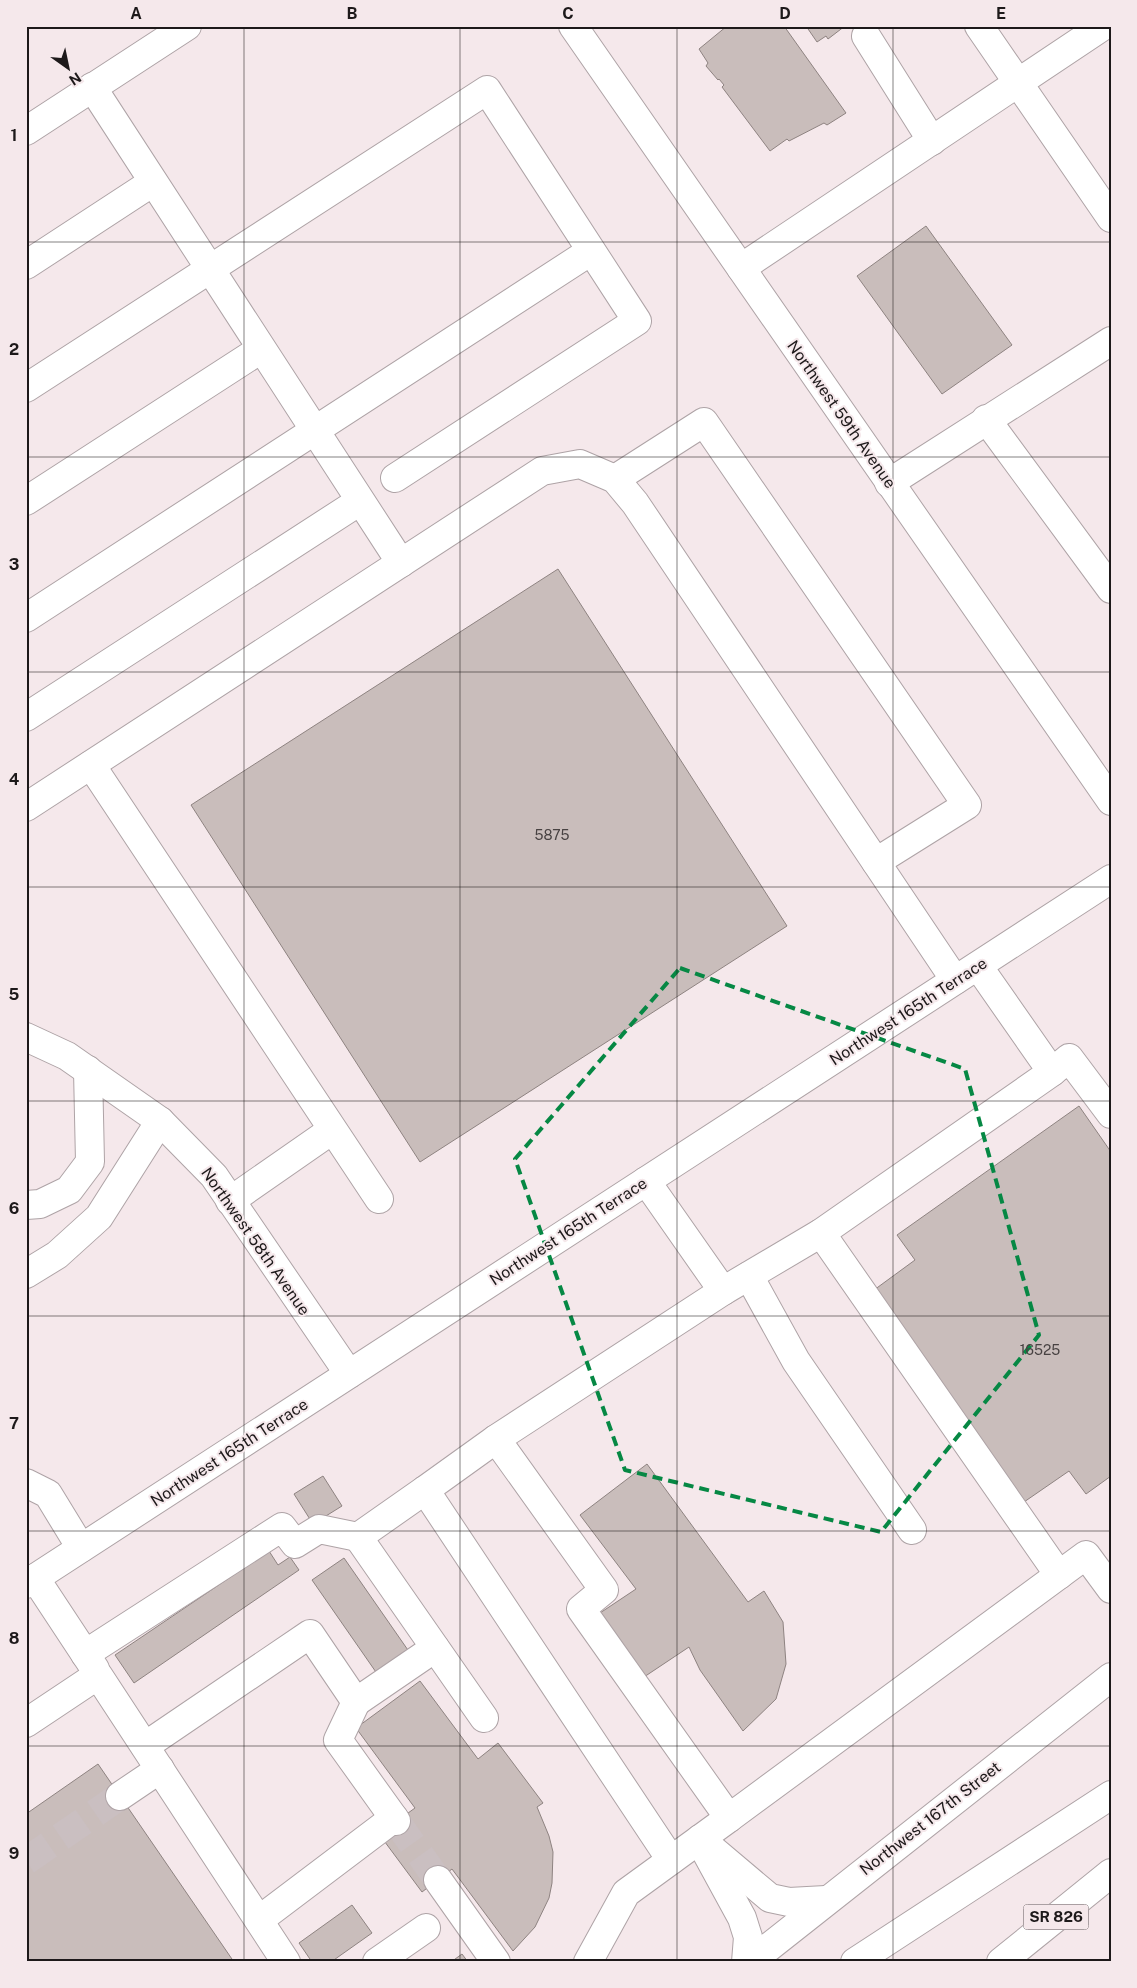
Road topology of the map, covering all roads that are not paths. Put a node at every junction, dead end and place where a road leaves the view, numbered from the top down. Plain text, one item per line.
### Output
1 (187, 26) edge
2 (978, 26) edge
3 (1103, 26) edge
4 (575, 27) edge
5 (866, 36) dead end
6 (1018, 83) junction
7 (92, 87) junction
8 (26, 130) edge
9 (932, 141) junction
10 (154, 182) junction
11 (1111, 218) edge
12 (591, 251) junction
13 (26, 265) edge
14 (741, 268) junction
15 (210, 269) junction
16 (1111, 341) edge
17 (262, 348) junction
18 (26, 388) edge
19 (986, 419) junction
20 (315, 431) junction
21 (395, 478) dead end
22 (615, 479) junction
23 (889, 483) junction
24 (26, 501) edge
25 (360, 501) junction
26 (401, 563) junction
27 (1111, 589) edge
28 (26, 618) edge
29 (26, 717) edge
30 (91, 765) junction
31 (1111, 801) edge
32 (26, 807) edge
33 (876, 862) junction
34 (1111, 879) edge
35 (978, 966) junction
36 (955, 980) junction
37 (26, 1036) edge
38 (88, 1070) junction
39 (1052, 1072) junction
40 (1111, 1114) edge
41 (160, 1121) junction
42 (332, 1130) junction
43 (646, 1181) junction
44 (379, 1199) dead end
45 (230, 1201) junction
46 (26, 1206) edge
47 (821, 1233) junction
48 (26, 1274) edge
49 (749, 1276) junction
50 (723, 1291) junction
51 (349, 1374) junction
52 (496, 1439) junction
53 (26, 1483) edge
54 (425, 1490) junction
55 (912, 1530) dead end
56 (358, 1537) junction
57 (81, 1548) junction
58 (1106, 1572) edge
59 (1059, 1575) junction
60 (31, 1581) edge
61 (435, 1648) junction
62 (91, 1664) junction
63 (1111, 1677) edge
64 (356, 1702) junction
65 (484, 1718) dead end
66 (26, 1724) edge
67 (145, 1746) junction
68 (160, 1768) junction
69 (120, 1796) tunnel mouth
70 (1111, 1796) edge
71 (729, 1818) junction
72 (700, 1839) junction
73 (671, 1860) junction
74 (1111, 1873) edge
75 (438, 1880) tunnel mouth
76 (826, 1900) junction
77 (258, 1920) junction
78 (426, 1928) dead end
79 (286, 1962) edge
80 (377, 1962) edge
81 (496, 1962) edge
82 (588, 1962) edge
83 (746, 1962) edge
84 (750, 1962) edge
85 (855, 1962) edge
86 (1001, 1962) edge

1 - 7 main road
2 - 6 main road
3 - 6 main road
4 - 14 main road, Northwest 59th Avenue
5 - 9 main road
6 - 9 main road
6 - 11 main road
7 - 8 main road
7 - 10 main road
9 - 14 main road
10 - 13 main road
10 - 15 main road
12 - 15 main road
12 - 20 main road
12 - 21 main road
14 - 23 main road, Northwest 59th Avenue
15 - 17 main road
15 - 18 main road
16 - 19 main road
17 - 20 main road
17 - 24 main road
19 - 23 main road
19 - 27 main road
20 - 25 main road
20 - 28 main road
22 - 26 main road
22 - 33 main road
22 - 33 main road
23 - 31 main road, Northwest 59th Avenue
25 - 26 main road
25 - 29 main road
26 - 30 main road
30 - 32 main road
30 - 42 main road
33 - 36 main road
34 - 35 main road, Northwest 165th Terrace
35 - 36 main road, Northwest 165th Terrace
35 - 39 main road
36 - 43 main road, Northwest 165th Terrace
37 - 38 main road, Northwest 58th Avenue
38 - 41 main road, Northwest 58th Avenue
38 - 46 main road
39 - 40 main road
39 - 47 main road
41 - 45 main road, Northwest 58th Avenue
41 - 48 main road
42 - 44 main road
42 - 45 main road
43 - 50 main road
43 - 51 main road, Northwest 165th Terrace
45 - 51 main road, Northwest 58th Avenue
47 - 49 main road
47 - 59 main road
49 - 50 main road
49 - 55 main road
50 - 52 main road
51 - 57 main road, Northwest 165th Terrace
52 - 54 main road
52 - 71 main road
53 - 57 main road
54 - 56 main road
54 - 73 main road
56 - 61 main road
56 - 62 main road
57 - 60 main road, Northwest 165th Terrace
58 - 59 main road
59 - 71 main road
60 - 62 main road
61 - 64 main road
61 - 65 main road
62 - 66 main road
62 - 67 main road
63 - 76 main road, Northwest 167th Street
64 - 67 main road
64 - 77 main road
67 - 68 main road
68 - 69 main road
68 - 77 main road
70 - 85 main road
71 - 72 main road
72 - 73 main road
72 - 76 main road
72 - 83 main road
73 - 82 main road
74 - 86 main road, SR 826
75 - 81 main road
76 - 84 main road, Northwest 167th Street
77 - 79 main road
78 - 80 main road

